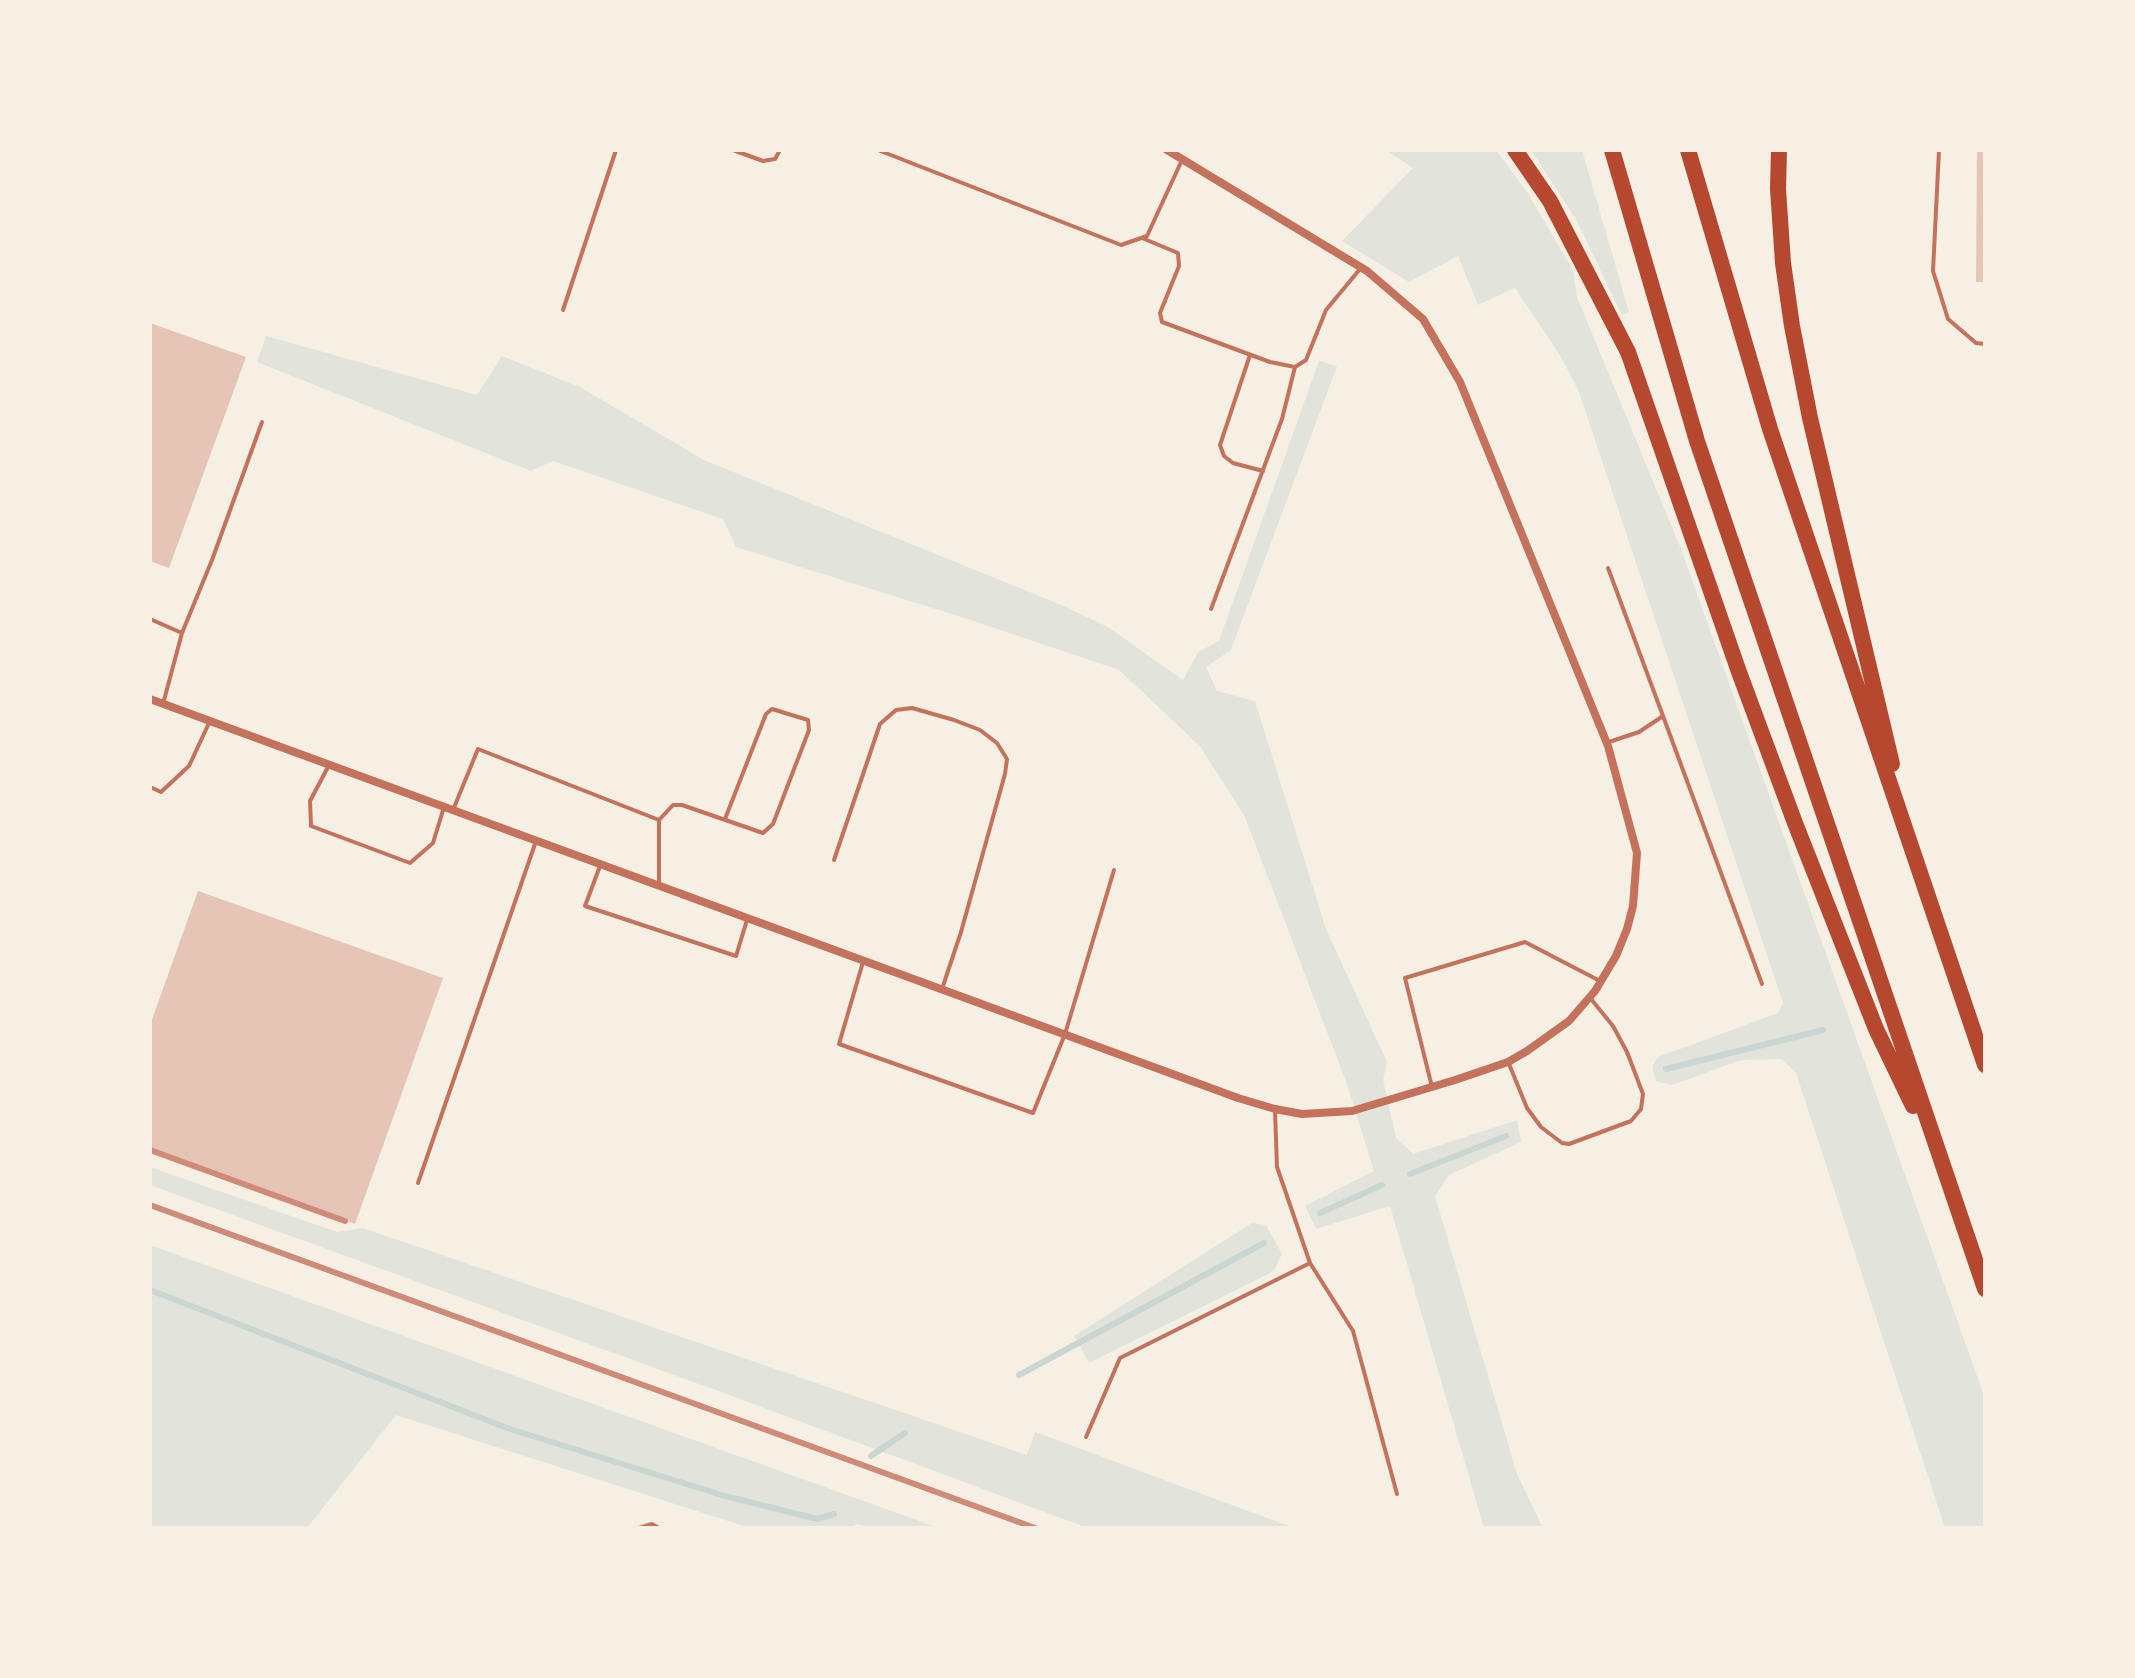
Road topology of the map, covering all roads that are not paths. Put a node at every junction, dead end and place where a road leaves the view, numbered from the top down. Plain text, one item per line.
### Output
1 (616, 150) edge
2 (733, 150) edge
3 (780, 150) edge
4 (878, 150) edge
5 (1167, 150) edge
6 (1515, 150) edge
7 (1612, 150) edge
8 (1688, 150) edge
9 (1779, 150) edge
10 (1939, 150) edge
11 (1180, 155) edge
12 (1142, 238) junction
13 (1362, 268) junction
14 (563, 310) dead end
15 (1985, 344) edge
16 (1250, 355) junction
17 (1295, 367) junction
18 (262, 422) dead end
19 (1263, 471) junction
20 (1608, 568) dead end
21 (1211, 609) dead end
22 (150, 619) edge
23 (182, 633) junction
24 (150, 699) edge
25 (163, 704) junction
26 (1663, 716) junction
27 (210, 721) junction
28 (1606, 742) junction
29 (329, 765) junction
30 (150, 787) edge
31 (449, 808) junction
32 (725, 819) junction
33 (659, 820) junction
34 (536, 841) junction
35 (1913, 855) junction
36 (834, 860) dead end
37 (600, 864) junction
38 (1114, 870) dead end
39 (659, 886) junction
40 (748, 918) junction
41 (863, 960) junction
42 (1602, 982) junction
43 (1762, 984) dead end
44 (942, 989) junction
45 (1590, 997) junction
46 (1065, 1034) junction
47 (1508, 1062) junction
48 (1985, 1065) edge
49 (1432, 1087) junction
50 (1275, 1109) junction
51 (1942, 1165) junction
52 (418, 1183) dead end
53 (1310, 1263) junction
54 (1985, 1289) edge
55 (1086, 1437) dead end
56 (1397, 1494) dead end
57 (639, 1528) edge
58 (659, 1528) edge

1 - 14 lane
2 - 3 lane
4 - 12 lane
5 - 11 street
6 - 51 highway
7 - 51 highway
8 - 35 highway
9 - 35 highway
10 - 15 lane
11 - 12 lane
11 - 13 street
12 - 16 lane
13 - 17 lane
13 - 28 street
16 - 17 lane
16 - 19 lane
17 - 19 lane
18 - 23 lane
19 - 21 lane
20 - 26 lane
22 - 23 lane
23 - 25 lane
24 - 25 street
25 - 27 street
26 - 28 lane
26 - 43 lane
27 - 29 street
27 - 30 lane
28 - 42 street
29 - 31 street
29 - 31 lane
31 - 33 lane
31 - 34 street
32 - 32 lane
32 - 33 lane
33 - 39 lane
34 - 37 street
34 - 52 lane
35 - 48 highway
36 - 44 lane
37 - 39 street
37 - 40 lane
38 - 46 lane
39 - 40 street
40 - 41 street
41 - 44 street
41 - 46 lane
42 - 45 street
42 - 49 lane
44 - 46 street
45 - 47 street
45 - 47 lane
46 - 50 street
47 - 49 street
49 - 50 street
50 - 53 lane
51 - 54 highway
53 - 55 lane
53 - 56 lane
57 - 58 lane

